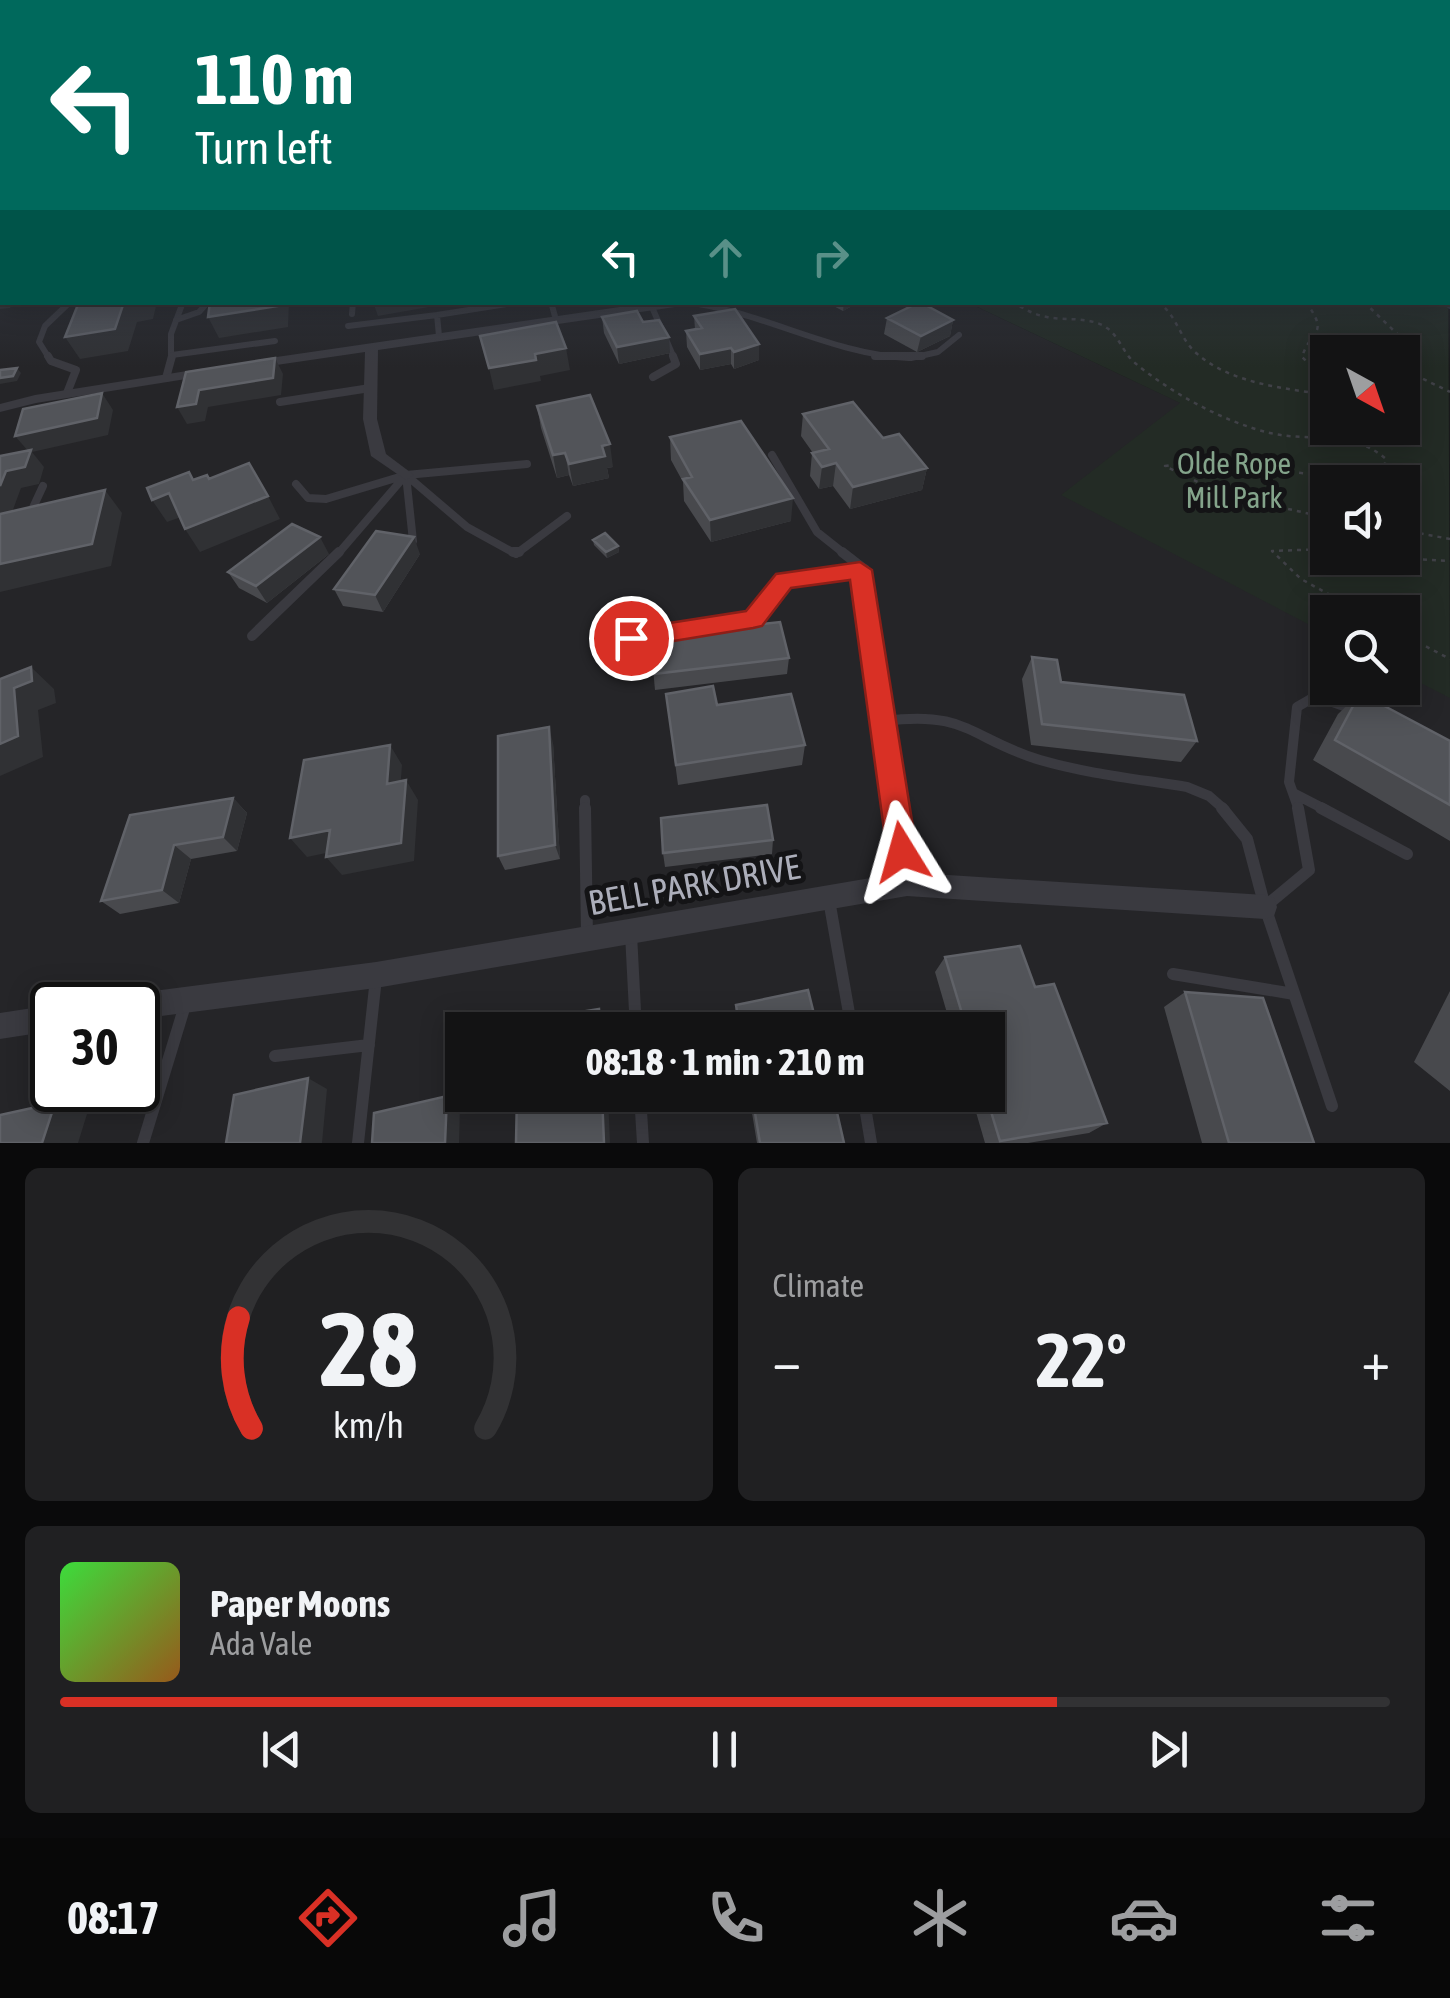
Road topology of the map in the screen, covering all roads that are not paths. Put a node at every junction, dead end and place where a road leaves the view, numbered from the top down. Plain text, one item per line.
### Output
1 (67, 305) edge
2 (181, 305) edge
3 (205, 305) edge
4 (352, 305) edge
5 (500, 305) edge
6 (551, 305) edge
7 (664, 305) edge
8 (712, 305) edge
9 (652, 307) junction
10 (352, 314) dead end
11 (437, 315) junction
12 (176, 320) junction
13 (556, 320) junction
14 (348, 326) dead end
15 (959, 335) dead end
16 (440, 336) junction
17 (276, 340) dead end
18 (372, 346) junction
19 (172, 355) junction
20 (240, 366) edge
21 (222, 369) edge
22 (653, 377) dead end
23 (166, 378) junction
24 (370, 388) junction
25 (67, 394) junction
26 (280, 402) dead end
27 (0, 408) edge
28 (772, 456) dead end
29 (528, 464) dead end
30 (406, 475) junction
31 (296, 484) dead end
32 (43, 486) dead end
33 (567, 516) dead end
34 (21, 518) edge
35 (413, 542) edge
36 (860, 568) junction
37 (252, 636) dead end
38 (631, 638) dead end
39 (1364, 716) edge
40 (882, 721) junction
41 (1293, 793) junction
42 (585, 800) dead end
43 (1407, 854) dead end
44 (907, 884) junction
45 (828, 898) junction
46 (1265, 907) junction
47 (631, 932) junction
48 (586, 939) junction
49 (1173, 974) dead end
50 (376, 975) junction
51 (1294, 994) junction
52 (187, 1000) junction
53 (160, 1003) edge
54 (635, 1012) edge
55 (849, 1012) edge
56 (30, 1021) edge
57 (0, 1026) edge
58 (369, 1045) junction
59 (275, 1056) dead end
60 (1332, 1106) dead end
61 (641, 1112) edge
62 (866, 1112) edge
63 (144, 1143) edge
64 (358, 1143) edge
65 (643, 1143) edge
66 (871, 1143) edge

1 - 25 lane
2 - 12 lane
3 - 12 lane
4 - 10 lane
5 - 11 lane
6 - 13 lane
7 - 9 street
8 - 15 lane
9 - 13 street
9 - 22 lane
11 - 14 lane
11 - 16 lane
12 - 19 lane
13 - 16 street
16 - 18 street
17 - 19 lane
18 - 20 street
18 - 24 street
19 - 23 lane
21 - 23 street
23 - 25 street
24 - 26 lane
24 - 30 street
25 - 27 street
28 - 36 lane
29 - 30 lane
30 - 31 lane
30 - 33 lane
30 - 35 lane
30 - 37 lane
32 - 34 lane
36 - 38 lane
36 - 40 street
39 - 41 lane
40 - 44 street
40 - 46 lane
41 - 43 lane
41 - 46 lane
42 - 48 lane
44 - 45 street, BELL PARK DRIVE
44 - 46 street, BELL PARK DRIVE
45 - 47 street, BELL PARK DRIVE
45 - 55 lane
46 - 51 lane
47 - 48 street, BELL PARK DRIVE
47 - 54 lane
48 - 50 street, BELL PARK DRIVE
49 - 51 lane
50 - 52 street, BELL PARK DRIVE
50 - 58 lane
51 - 60 lane
52 - 53 street, BELL PARK DRIVE
52 - 63 lane
56 - 57 street
58 - 59 lane
58 - 64 lane
61 - 65 lane
62 - 66 lane

